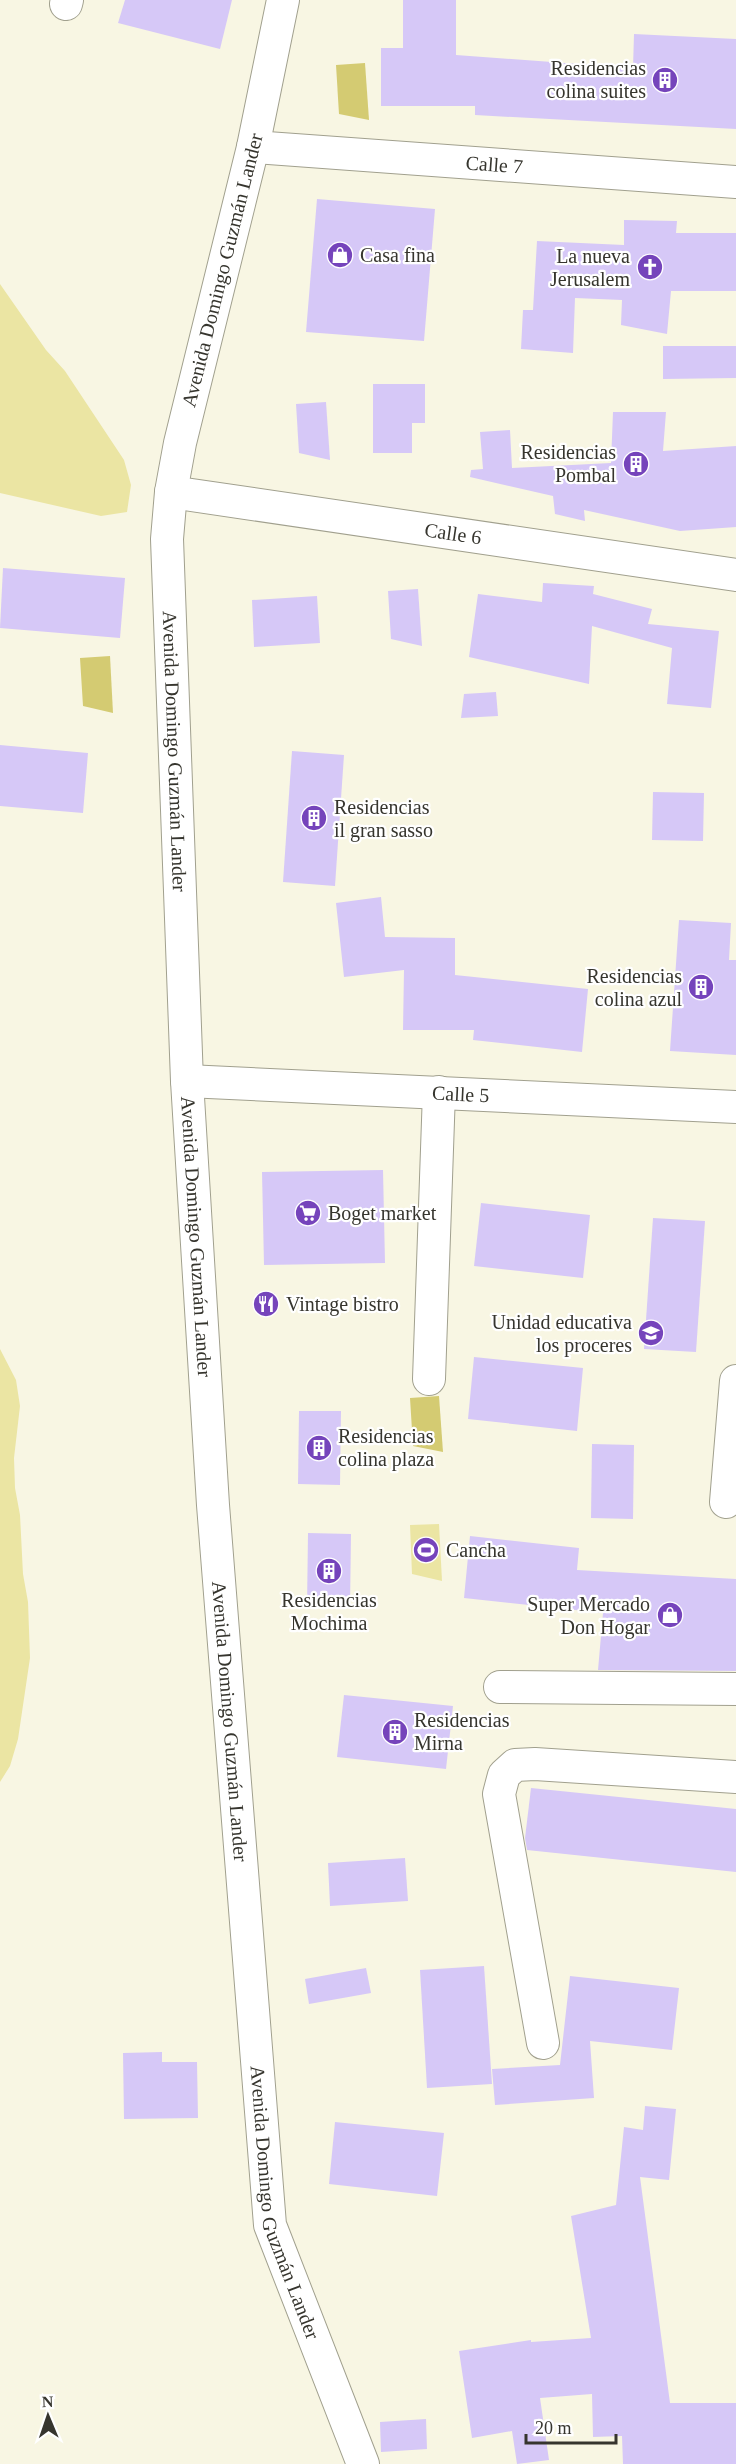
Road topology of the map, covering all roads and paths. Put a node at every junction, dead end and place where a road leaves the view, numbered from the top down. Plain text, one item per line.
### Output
1 (283, 0) edge
2 (253, 147) junction
3 (736, 182) edge
4 (171, 492) junction
5 (736, 575) edge
6 (187, 1081) junction
7 (439, 1092) junction
8 (736, 1107) edge
9 (429, 1378) dead end
10 (736, 1381) edge
11 (726, 1502) dead end
12 (500, 1687) dead end
13 (736, 1689) edge
14 (736, 1777) edge
15 (543, 2043) dead end
16 (363, 2464) edge

1 - 2 street, Avenida Domingo Guzmán Lander
2 - 3 street, Calle 7
2 - 4 street, Avenida Domingo Guzmán Lander
4 - 5 street, Calle 6
4 - 6 street, Avenida Domingo Guzmán Lander
6 - 7 street, Calle 5
6 - 16 street, Avenida Domingo Guzmán Lander
7 - 8 street, Calle 5
7 - 9 street
10 - 11 street
12 - 13 street
14 - 15 street

